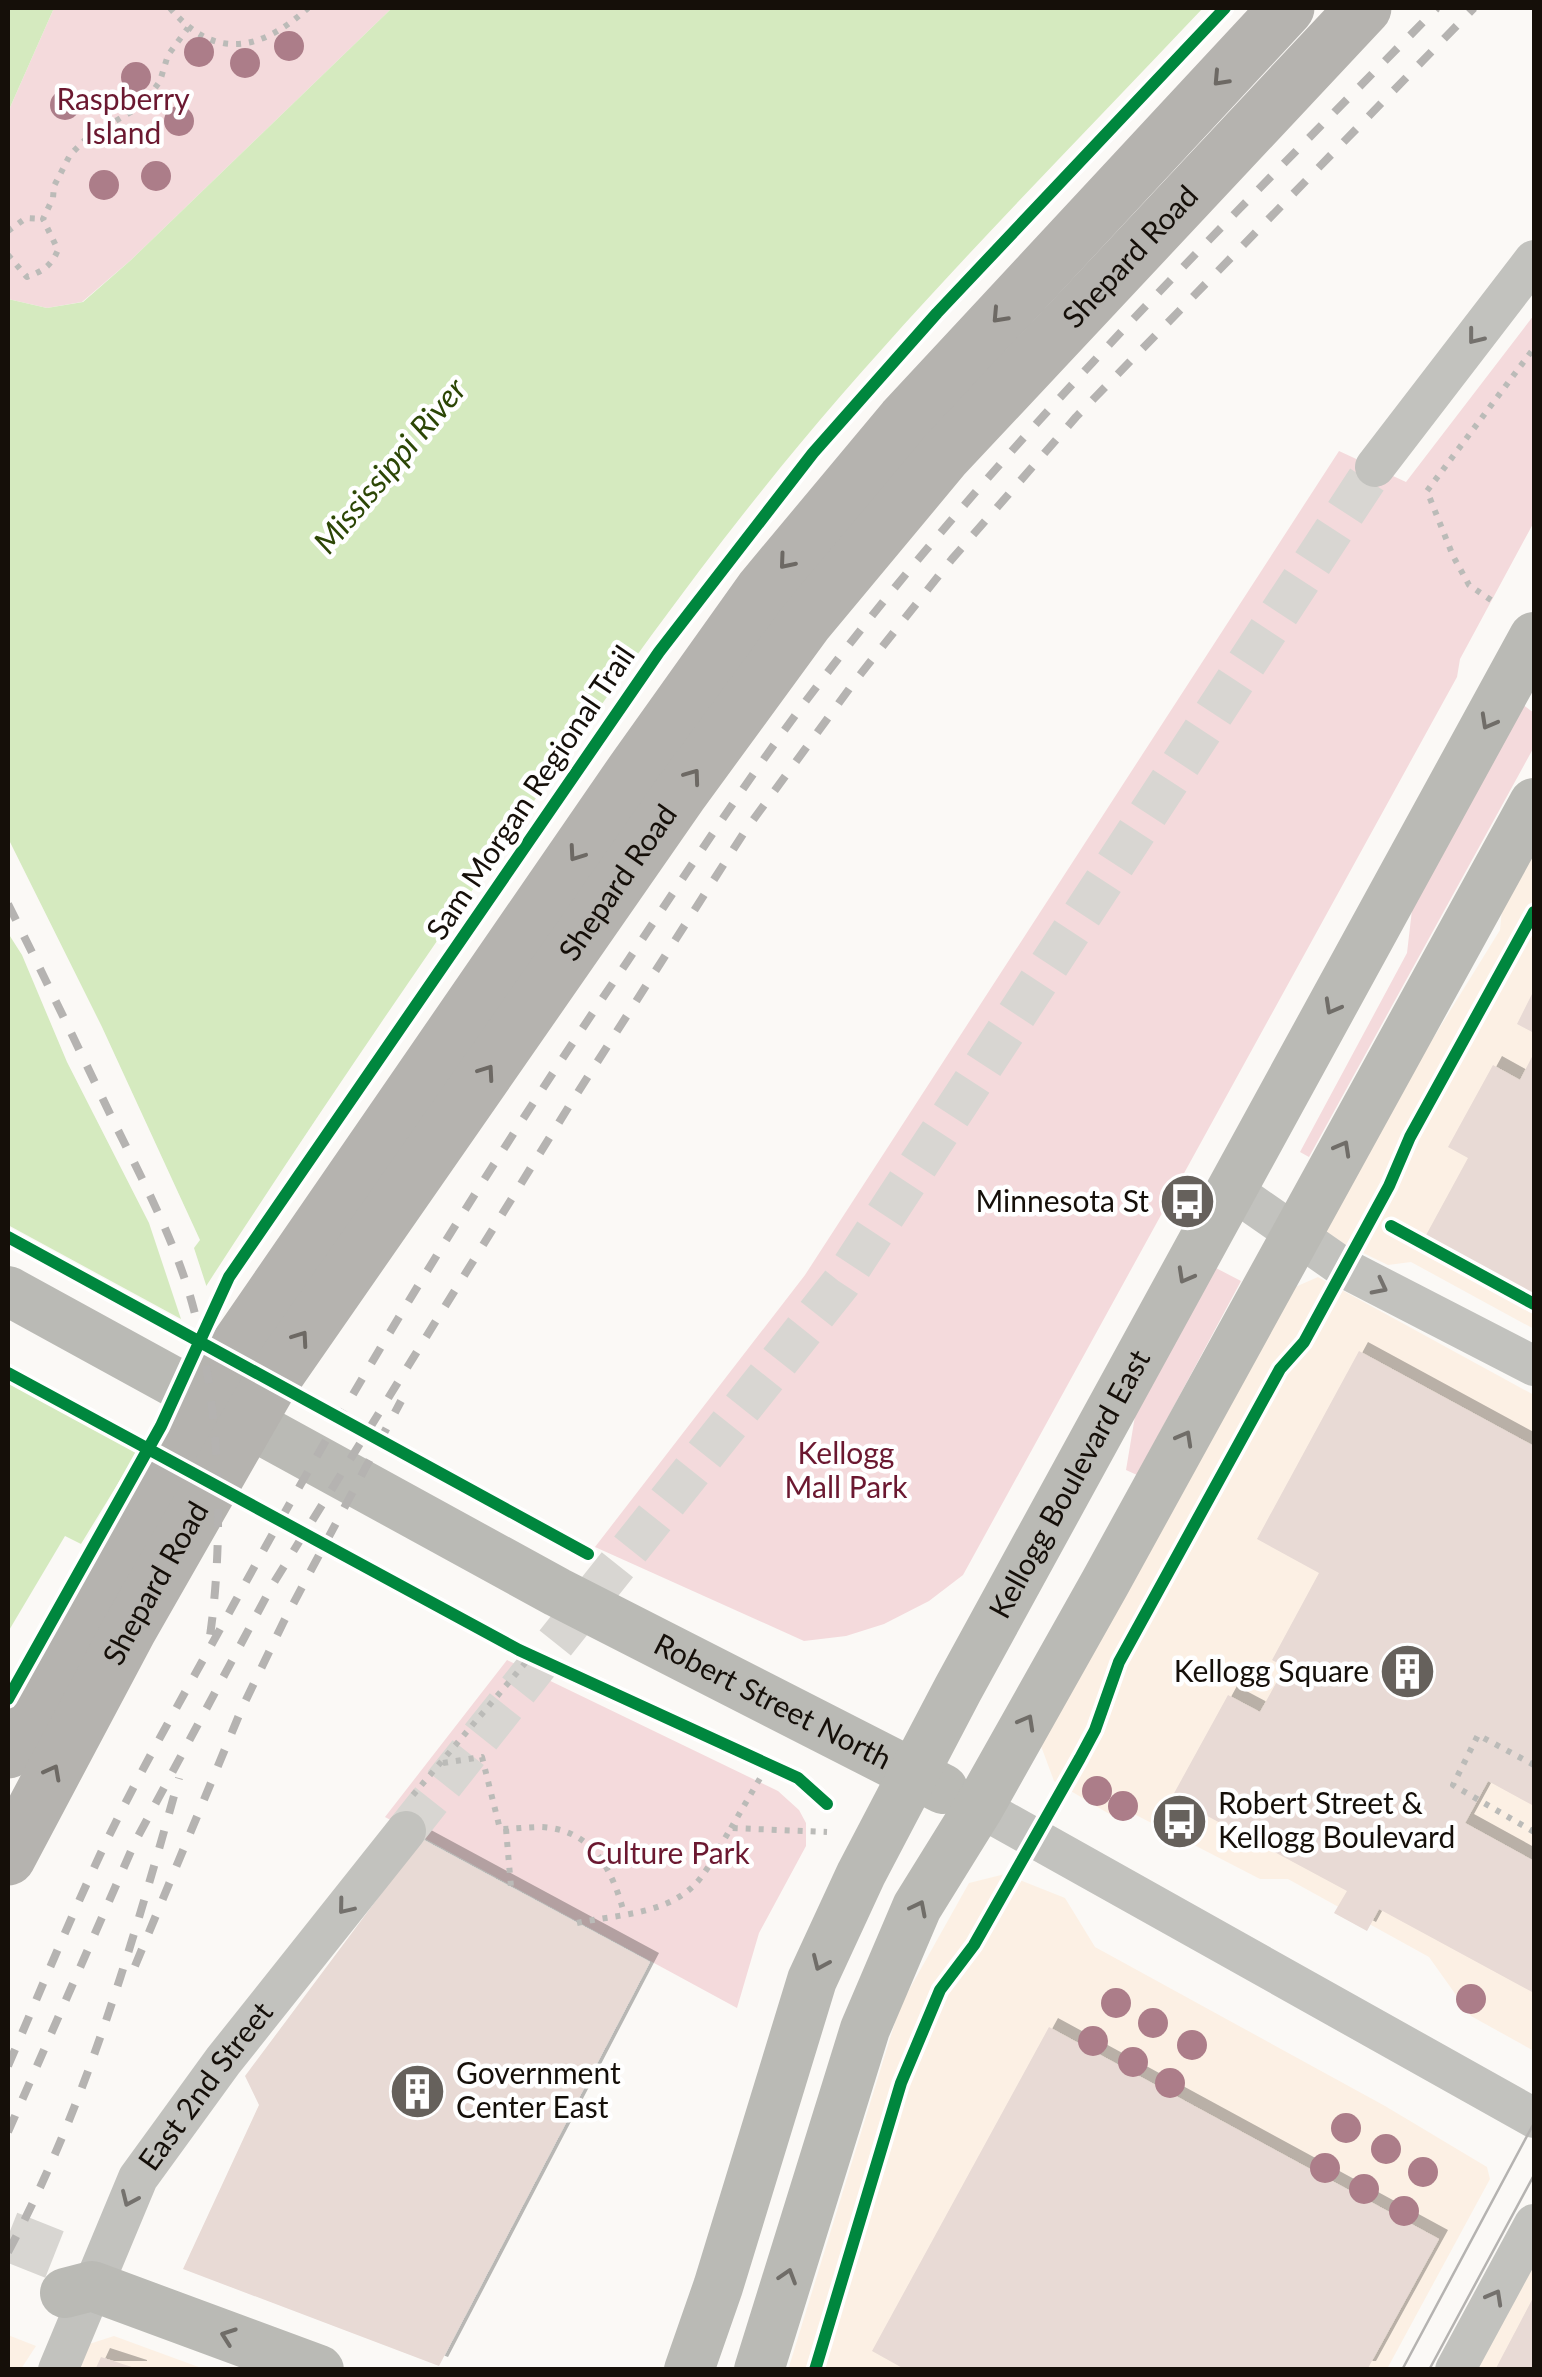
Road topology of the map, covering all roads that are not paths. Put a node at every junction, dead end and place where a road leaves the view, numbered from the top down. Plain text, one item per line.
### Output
1 (1287, 8) edge
2 (1364, 8) edge
3 (1534, 260) edge
4 (1375, 467) tunnel mouth
5 (1534, 637) edge
6 (1530, 819) edge
7 (1232, 1190) junction
8 (1298, 1235) junction
9 (8, 1291) edge
10 (1534, 1366) edge
11 (8, 1751) edge
12 (912, 1774) junction
13 (979, 1807) junction
14 (406, 1831) tunnel mouth
15 (8, 1858) edge
16 (1534, 2118) edge
17 (1534, 2224) edge
18 (77, 2281) junction
19 (58, 2370) edge
20 (319, 2370) edge
21 (689, 2370) edge
22 (759, 2370) edge
23 (1455, 2370) edge

1 -> 11 highway, Shepard Road
15 -> 2 highway, Shepard Road
3 -> 4 street
5 -> 7 main road, Kellogg Boulevard East
8 -> 6 main road
7 - 8 street
7 -> 12 main road, Kellogg Boulevard East
8 -> 10 street
13 -> 8 main road
9 - 12 main road, Robert Street North
12 - 13 main road, Robert Street North
12 -> 21 main road, Kellogg Boulevard East
13 - 16 street, Robert Street North
22 -> 13 main road
14 -> 18 street, East 2nd Street
23 -> 17 street
18 - 19 street, East 2nd Street
20 -> 18 main road

